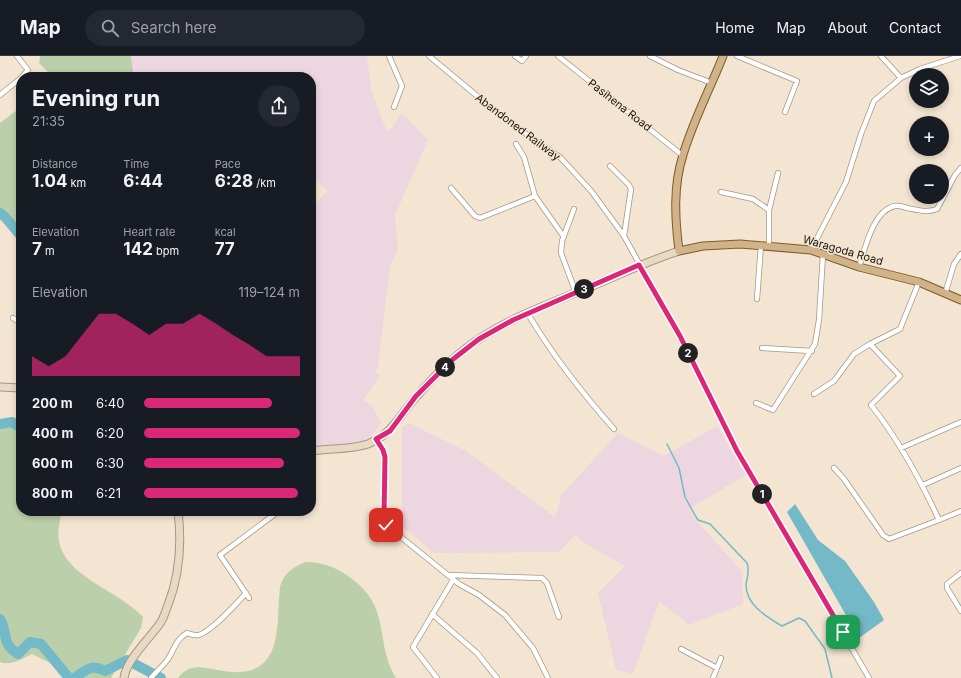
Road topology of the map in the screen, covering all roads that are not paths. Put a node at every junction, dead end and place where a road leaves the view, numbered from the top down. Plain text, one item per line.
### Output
1 (17, 56) edge
2 (389, 56) edge
3 (429, 56) edge
4 (515, 56) edge
5 (526, 56) edge
6 (558, 56) edge
7 (650, 56) edge
8 (723, 56) edge
9 (737, 56) edge
10 (881, 56) edge
11 (960, 56) edge
12 (26, 72) edge
13 (901, 78) junction
14 (16, 81) edge
15 (712, 83) junction
16 (0, 95) edge
17 (394, 107) dead end
18 (785, 112) dead end
19 (516, 144) dead end
20 (682, 155) junction
21 (610, 166) dead end
22 (961, 168) edge
23 (778, 173) dead end
24 (451, 188) dead end
25 (721, 192) dead end
26 (535, 196) junction
27 (574, 209) dead end
28 (769, 210) junction
29 (624, 236) junction
30 (564, 237) junction
31 (761, 245) junction
32 (769, 245) junction
33 (811, 250) junction
34 (679, 251) junction
35 (823, 254) junction
36 (961, 254) edge
37 (639, 265) junction
38 (859, 267) junction
39 (919, 282) junction
40 (576, 293) junction
41 (945, 294) junction
42 (757, 299) dead end
43 (961, 300) edge
44 (528, 314) junction
45 (13, 318) dead end
46 (16, 320) edge
47 (870, 344) junction
48 (762, 348) dead end
49 (812, 351) junction
50 (0, 387) edge
51 (16, 388) edge
52 (814, 394) dead end
53 (756, 403) dead end
54 (961, 422) edge
55 (614, 430) dead end
56 (376, 439) junction
57 (901, 448) junction
58 (316, 451) edge
59 (834, 468) dead end
60 (961, 468) edge
61 (923, 485) junction
62 (961, 511) edge
63 (178, 516) edge
64 (272, 516) edge
65 (939, 520) junction
66 (961, 573) edge
67 (448, 575) junction
68 (453, 580) junction
69 (246, 593) junction
70 (249, 598) dead end
71 (961, 611) edge
72 (432, 614) junction
73 (560, 617) dead end
74 (681, 649) dead end
75 (721, 658) dead end
76 (717, 668) junction
77 (124, 675) edge
78 (151, 678) edge
79 (437, 678) edge
80 (497, 678) edge
81 (548, 678) edge
82 (713, 678) edge
83 (869, 678) edge

1 - 12 street
2 - 17 street
3 - 29 street, Abandoned Railway
4 - 5 street
6 - 20 street, Pasihena Road
7 - 15 street
8 - 15 main road
9 - 18 street
10 - 13 street
11 - 13 street
13 - 33 street
14 - 16 street
15 - 20 main road
19 - 26 street
20 - 34 main road
21 - 29 street
22 - 38 street
23 - 28 street
24 - 26 street
25 - 28 street
26 - 30 street
27 - 30 street
28 - 32 street
29 - 37 street, Abandoned Railway
30 - 40 street
31 - 32 main road, Waragoda Road
31 - 34 main road, Waragoda Road
31 - 42 street
32 - 33 main road, Waragoda Road
33 - 35 main road, Waragoda Road
34 - 37 street
35 - 38 main road, Waragoda Road
35 - 49 street
36 - 41 street
37 - 40 street
37 - 83 street, Abandoned Railway
38 - 39 main road, Waragoda Road
39 - 41 main road, Waragoda Road
39 - 47 street
40 - 44 street
41 - 43 main road, Waragoda Road
44 - 55 street
44 - 56 street
45 - 46 street
47 - 52 street
47 - 57 street
48 - 49 street
49 - 53 street
50 - 51 street
54 - 57 street
56 - 58 street
56 - 67 street
57 - 61 street
59 - 65 street
60 - 61 street
61 - 65 street
62 - 65 street
63 - 77 street
64 - 69 street
66 - 71 street
67 - 68 street
67 - 73 street
68 - 72 street
68 - 81 street
69 - 70 street
69 - 78 street
72 - 79 street
72 - 80 street
74 - 76 street
75 - 76 street
76 - 82 street

